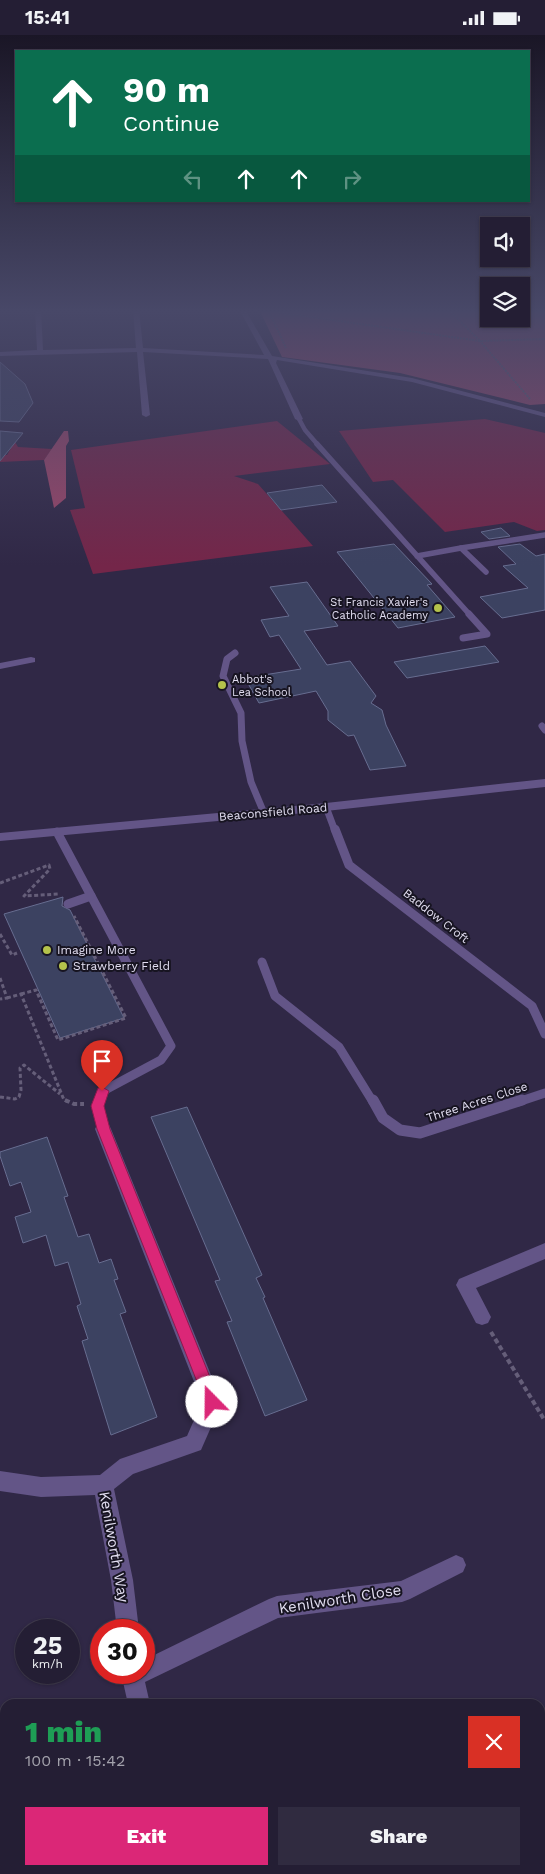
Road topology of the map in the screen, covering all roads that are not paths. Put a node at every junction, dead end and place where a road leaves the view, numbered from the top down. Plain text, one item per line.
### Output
1 (144, 395) edge
2 (287, 395) edge
3 (469, 395) edge
4 (146, 415) dead end
5 (545, 415) edge
6 (299, 419) joint
7 (545, 535) edge
8 (461, 548) junction
9 (417, 555) junction
10 (486, 572) dead end
11 (463, 638) dead end
12 (235, 653) dead end
13 (32, 660) dead end
14 (0, 666) edge
15 (545, 783) edge
16 (326, 807) junction
17 (264, 813) junction
18 (58, 832) junction
19 (0, 837) edge
20 (92, 896) junction
21 (68, 904) road end
22 (262, 962) dead end
23 (545, 1034) edge
24 (545, 1093) edge
25 (103, 1129) joint
26 (545, 1251) edge
27 (482, 1317) road end
28 (0, 1481) edge
29 (102, 1485) junction
30 (456, 1565) dead end
31 (127, 1619) edge
32 (155, 1665) edge
33 (137, 1684) edge
34 (138, 1699) edge

1 - 4 street
2 - 6 street
3 - 5 street
6 - 9 lane
7 - 8 lane
8 - 9 lane
8 - 10 lane
9 - 11 lane
12 - 17 lane
13 - 14 street
15 - 16 street, Beaconsfield Road
16 - 17 street, Beaconsfield Road
16 - 23 lane, Baddow Croft
17 - 18 street, Beaconsfield Road
18 - 19 street, Beaconsfield Road
18 - 20 lane
20 - 21 lane
20 - 25 lane
22 - 24 lane, Three Acres Close
25 - 29 street, Kenilworth Way
26 - 27 street
28 - 29 street
29 - 31 street, Kenilworth Way
30 - 32 street, Kenilworth Close
33 - 34 street

